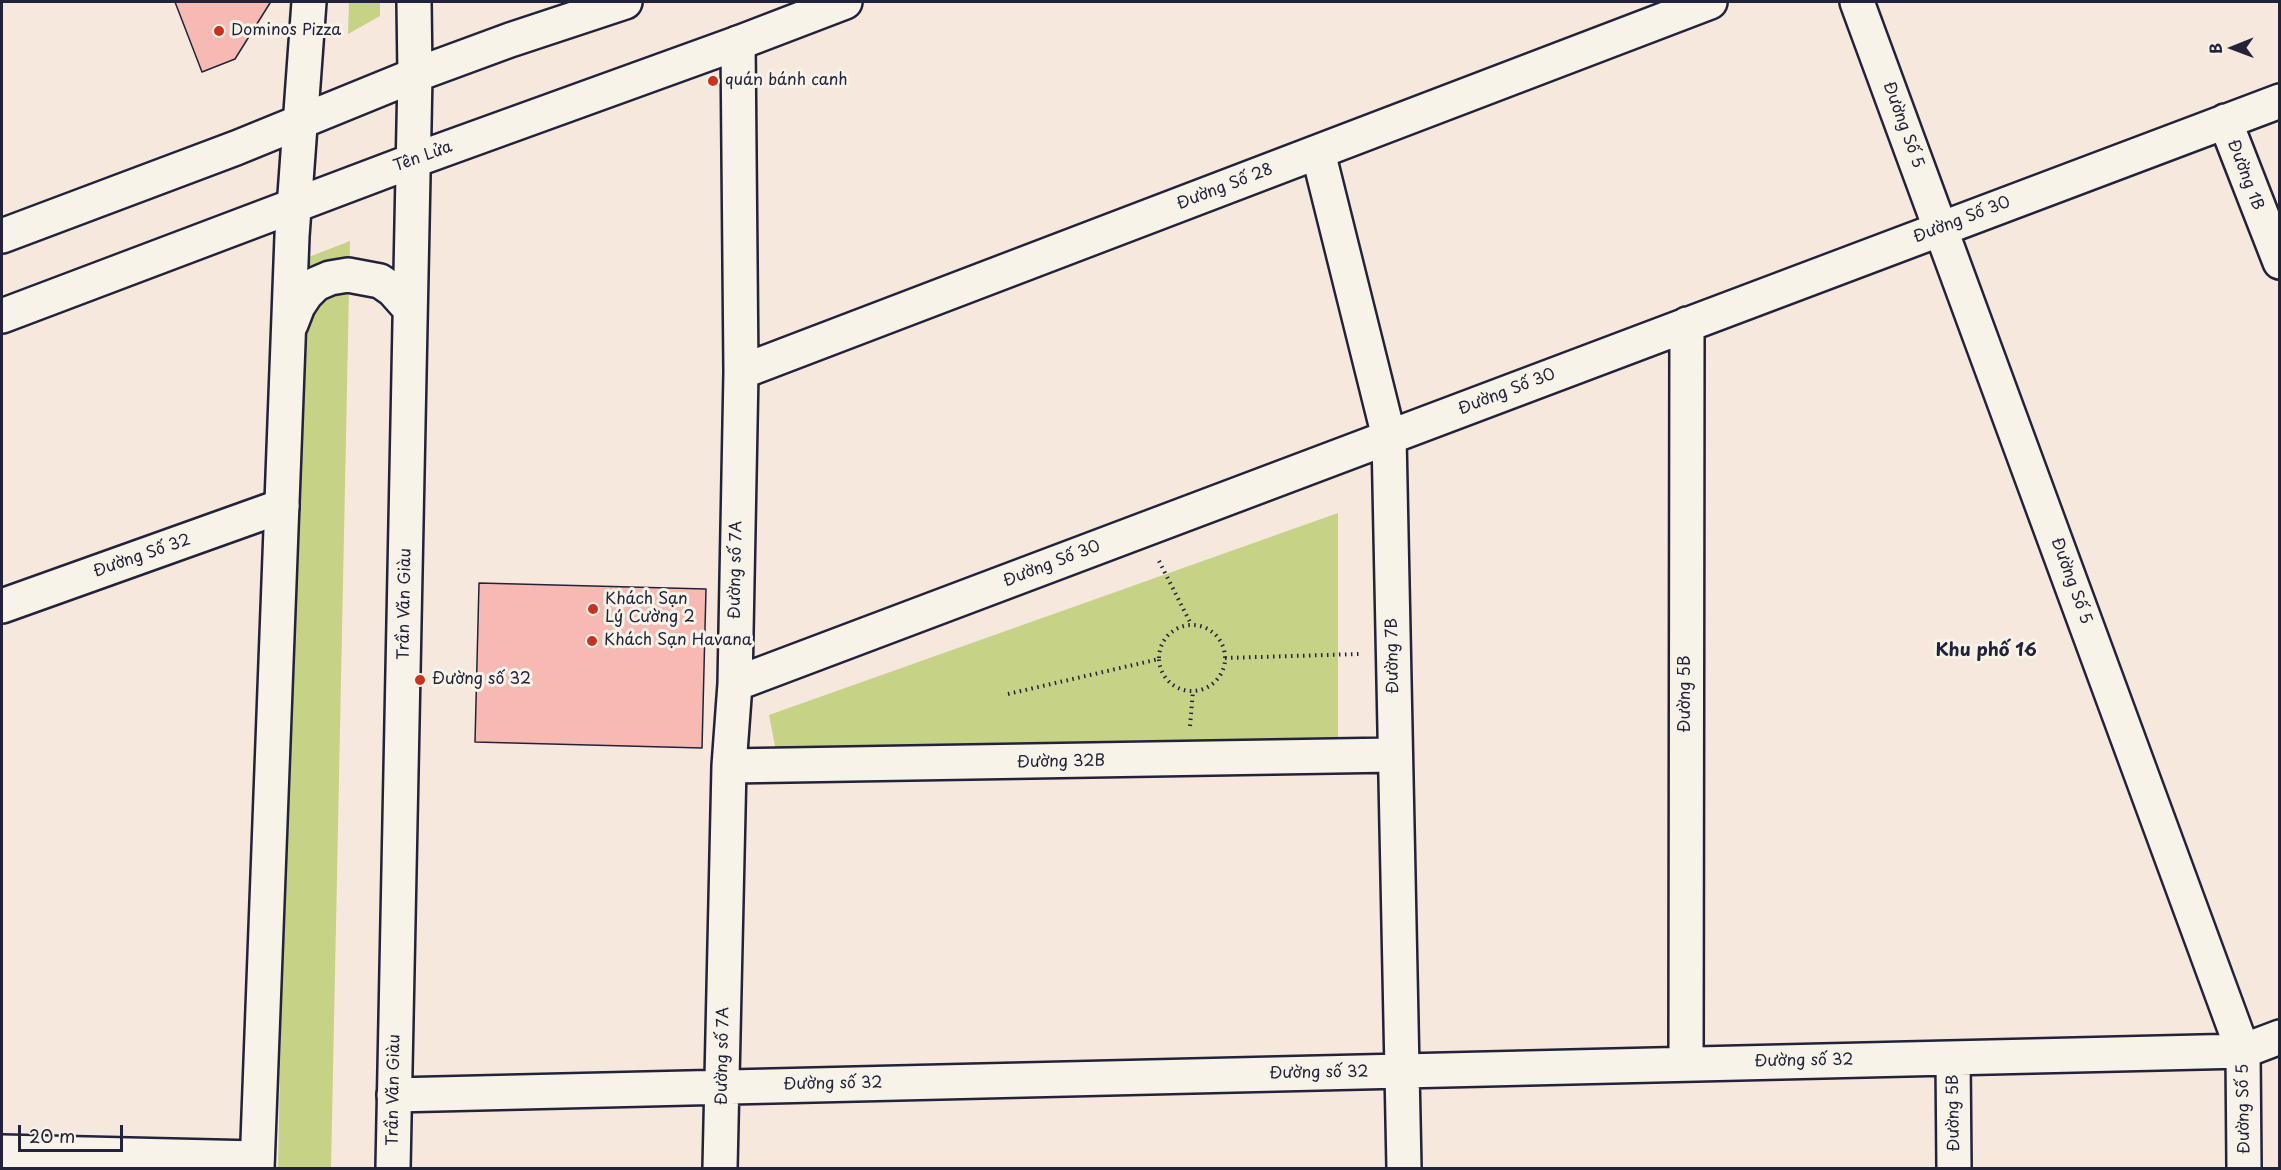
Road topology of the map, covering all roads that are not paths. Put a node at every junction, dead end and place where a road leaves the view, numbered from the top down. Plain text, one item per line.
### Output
1 (309, 2) edge
2 (414, 2) edge
3 (625, 2) edge
4 (845, 2) edge
5 (1710, 2) edge
6 (1857, 2) edge
7 (738, 44) junction
8 (415, 75) junction
9 (2280, 100) edge
10 (300, 121) junction
11 (2224, 121) junction
12 (1318, 152) junction
13 (412, 161) junction
14 (295, 206) junction
15 (1941, 228) junction
16 (2, 236) edge
17 (2280, 262) edge
18 (409, 308) junction
19 (2, 316) edge
20 (1687, 324) junction
21 (289, 329) junction
22 (741, 372) junction
23 (1389, 437) junction
24 (282, 506) junction
25 (2, 606) edge
26 (735, 684) junction
27 (1394, 755) junction
28 (729, 766) junction
29 (2280, 1037) edge
30 (2243, 1051) junction
31 (1953, 1058) junction
32 (1686, 1064) junction
33 (1403, 1071) junction
34 (722, 1086) junction
35 (394, 1095) junction
36 (2, 1152) edge
37 (257, 1163) edge
38 (393, 1168) edge
39 (720, 1168) edge
40 (1404, 1168) edge
41 (1954, 1168) edge
42 (2244, 1168) edge

1 - 10 street
2 - 8 street, Trần Văn Giàu
3 - 8 street
4 - 7 street, Tên Lửa
5 - 12 street, Đường Số 28
6 - 15 street, Đường Số 5
7 - 13 street, Tên Lửa
7 - 22 street, Đường số 7A
8 - 10 street
8 - 13 street, Trần Văn Giàu
9 - 11 street, Đường Số 30
10 - 14 street
10 - 16 street
11 - 15 street, Đường Số 30
11 - 17 street, Đường 1B
12 - 22 street, Đường Số 28
12 - 23 street, Đường 7B
13 - 14 street, Tên Lửa
13 - 18 street, Trần Văn Giàu
14 - 19 street, Tên Lửa
14 - 21 street
15 - 20 street, Đường Số 30
15 - 30 street, Đường Số 5
18 - 21 street
18 - 35 street, Trần Văn Giàu
20 - 23 street, Đường Số 30
20 - 32 street, Đường 5B
21 - 24 street
22 - 26 street, Đường số 7A
23 - 26 street, Đường Số 30
23 - 27 street, Đường 7B
24 - 25 street, Đường Số 32
24 - 37 street
26 - 28 street, Đường số 7A
27 - 28 street, Đường 32B
27 - 33 street, Đường 7B
28 - 34 street, Đường số 7A
29 - 30 street
30 - 31 street, Đường số 32
30 - 42 street, Đường Số 5
31 - 32 street, Đường số 32
31 - 41 street, Đường 5B
32 - 33 street, Đường số 32
33 - 34 street, Đường số 32
33 - 40 street, Đường 7B
34 - 35 street, Đường số 32
34 - 39 street, Đường số 7A
35 - 38 street, Trần Văn Giàu
36 - 37 street

